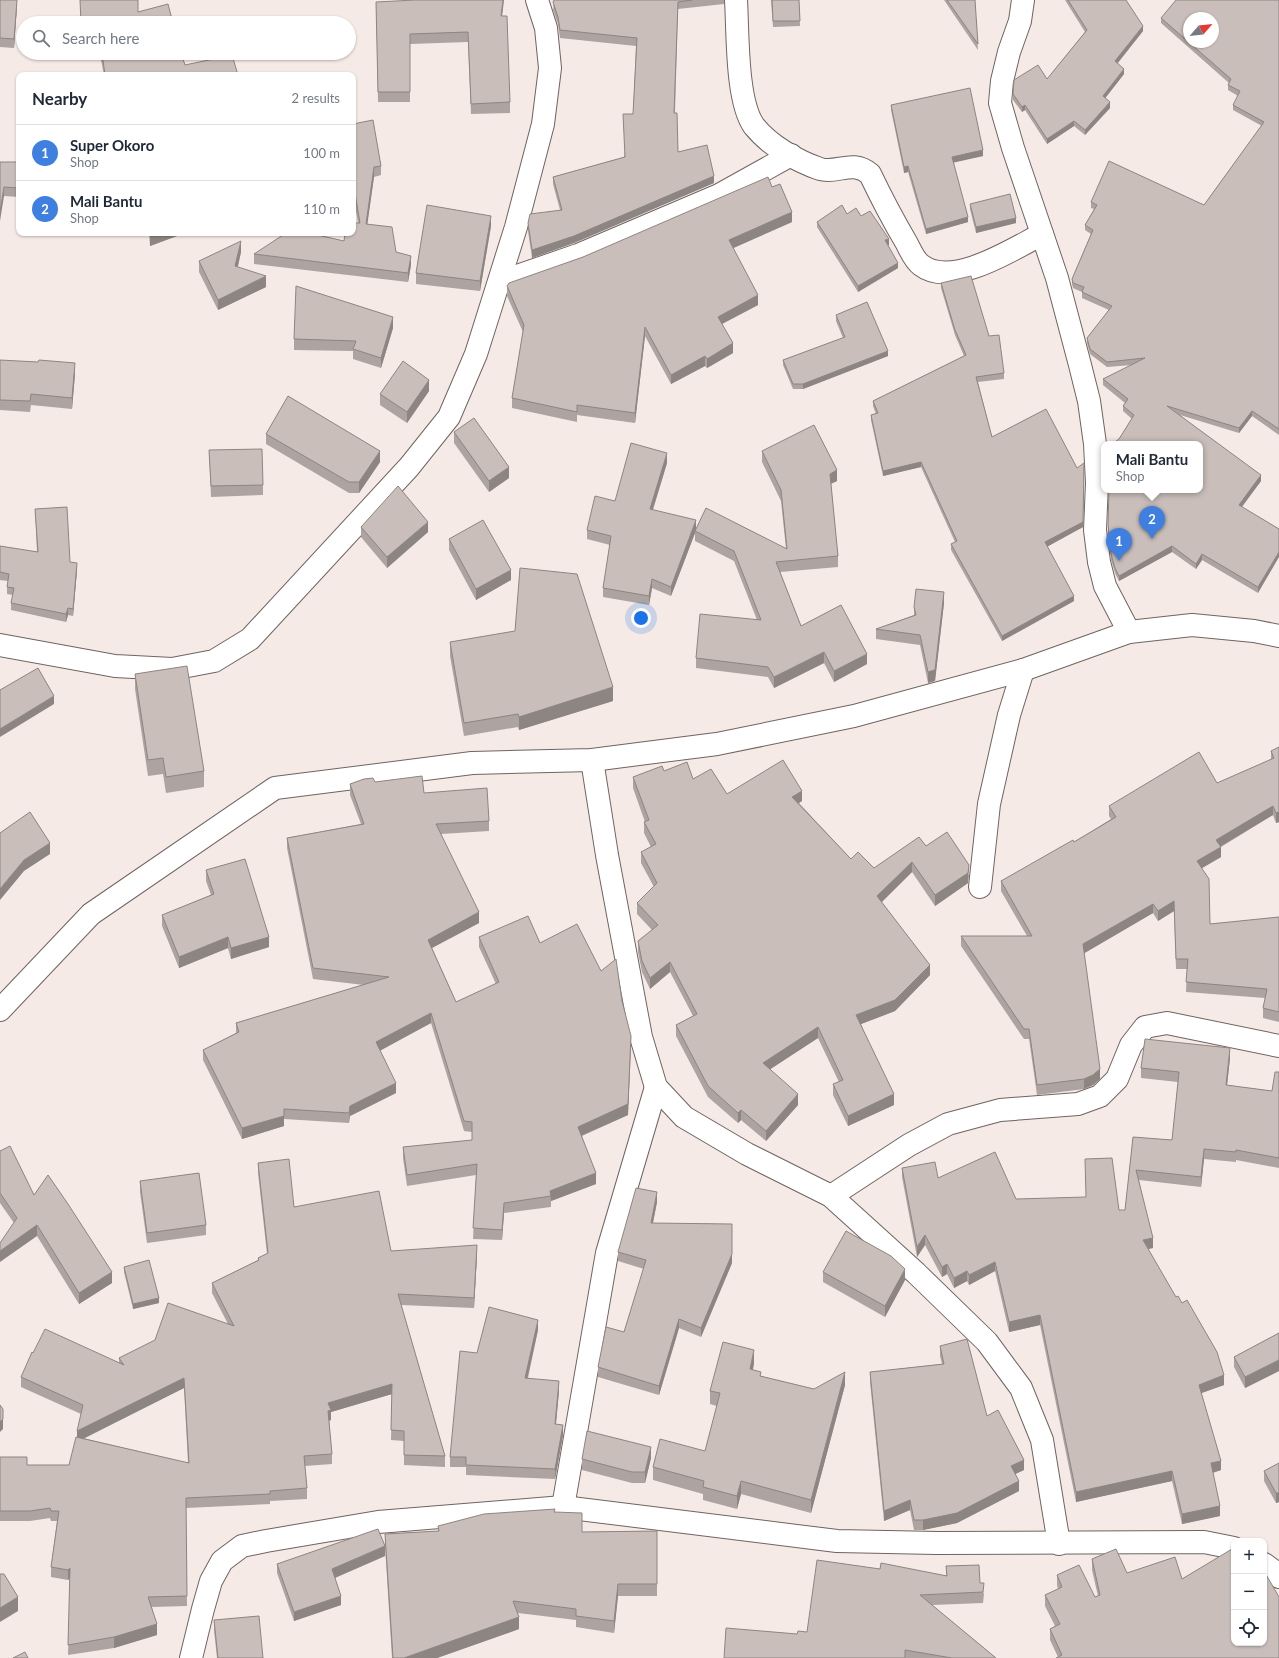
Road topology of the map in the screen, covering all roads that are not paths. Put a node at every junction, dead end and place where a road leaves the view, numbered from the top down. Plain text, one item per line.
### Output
1 (537, 0) edge
2 (736, 0) edge
3 (1023, 0) edge
4 (791, 155) junction
5 (1042, 234) junction
6 (500, 282) junction
7 (1129, 632) junction
8 (1279, 636) edge
9 (0, 645) edge
10 (1023, 670) junction
11 (592, 760) junction
12 (980, 887) dead end
13 (0, 1010) edge
14 (1279, 1046) edge
15 (656, 1087) junction
16 (831, 1196) junction
17 (563, 1507) junction
18 (1059, 1544) junction
19 (1231, 1547) edge
20 (1267, 1566) edge
21 (1279, 1577) edge
22 (191, 1658) edge

1 - 6 street
2 - 4 street
3 - 5 street
4 - 5 street
4 - 6 street
5 - 7 street
6 - 9 street
7 - 8 street
7 - 10 street
10 - 11 street
10 - 12 street
11 - 13 street
11 - 15 street
14 - 16 street
15 - 16 street
15 - 17 street
16 - 18 street
17 - 18 street
17 - 22 street
18 - 19 street
20 - 21 street

